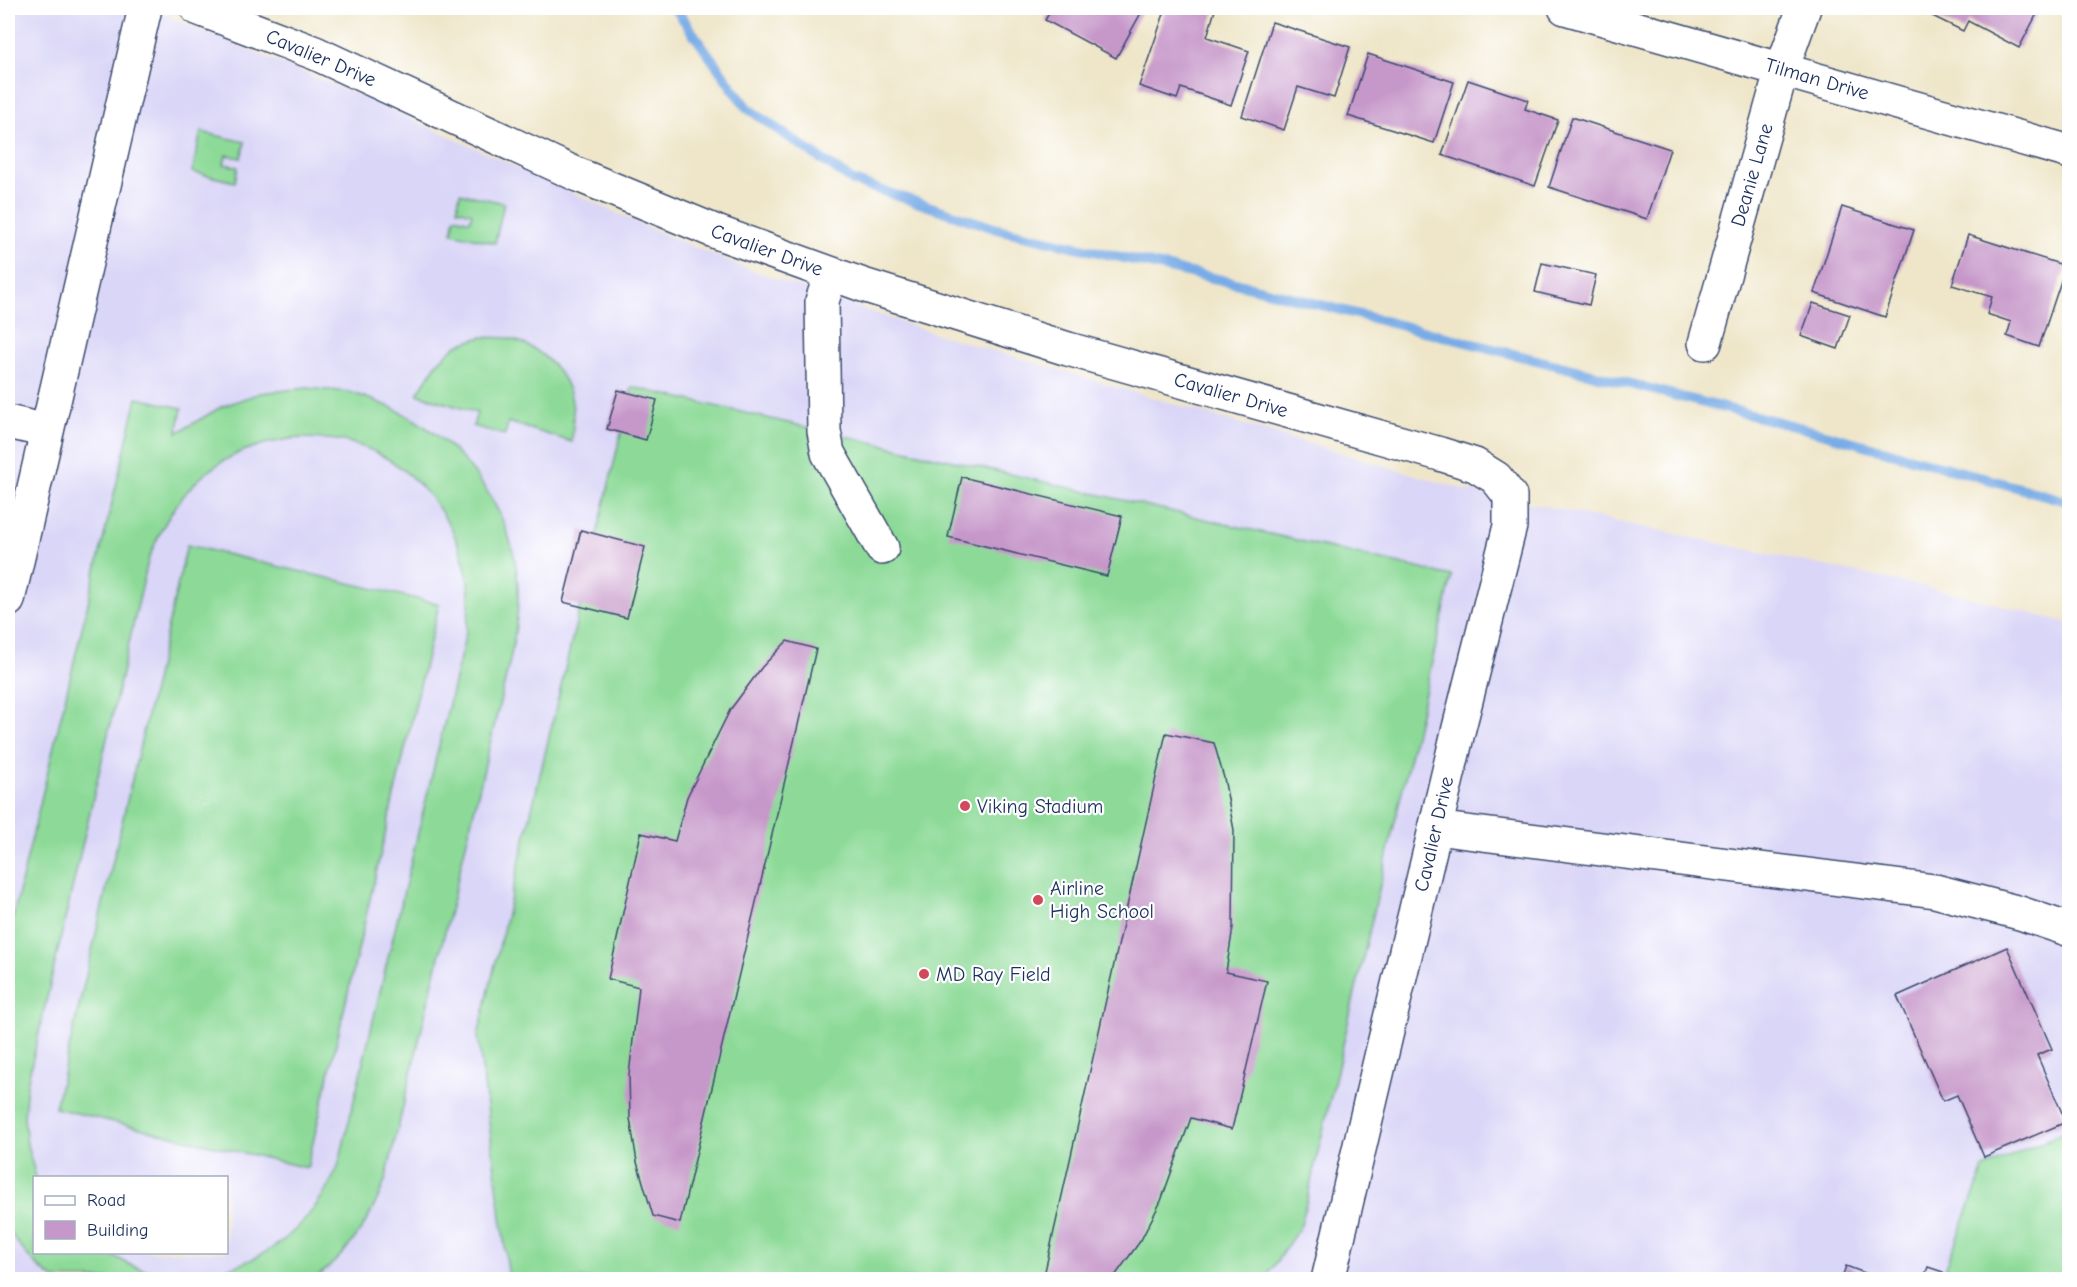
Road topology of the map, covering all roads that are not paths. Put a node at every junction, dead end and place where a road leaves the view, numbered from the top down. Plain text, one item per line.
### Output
1 (145, 8) edge
2 (197, 8) edge
3 (1565, 8) edge
4 (1804, 8) edge
5 (1782, 69) junction
6 (2070, 152) edge
7 (831, 274) junction
8 (1705, 343) dead end
9 (8, 422) edge
10 (47, 431) junction
11 (882, 548) dead end
12 (8, 600) edge
13 (1435, 828) junction
14 (2070, 930) edge
15 (1328, 1280) edge

1 - 10 street
2 - 7 street, Cavalier Drive
3 - 5 street, Tilman Drive
4 - 5 street, Deanie Lane
5 - 6 street, Tilman Drive
5 - 8 street, Deanie Lane
7 - 11 street
7 - 13 street, Cavalier Drive
9 - 10 street
10 - 12 street
13 - 14 street
13 - 15 street, Cavalier Drive

